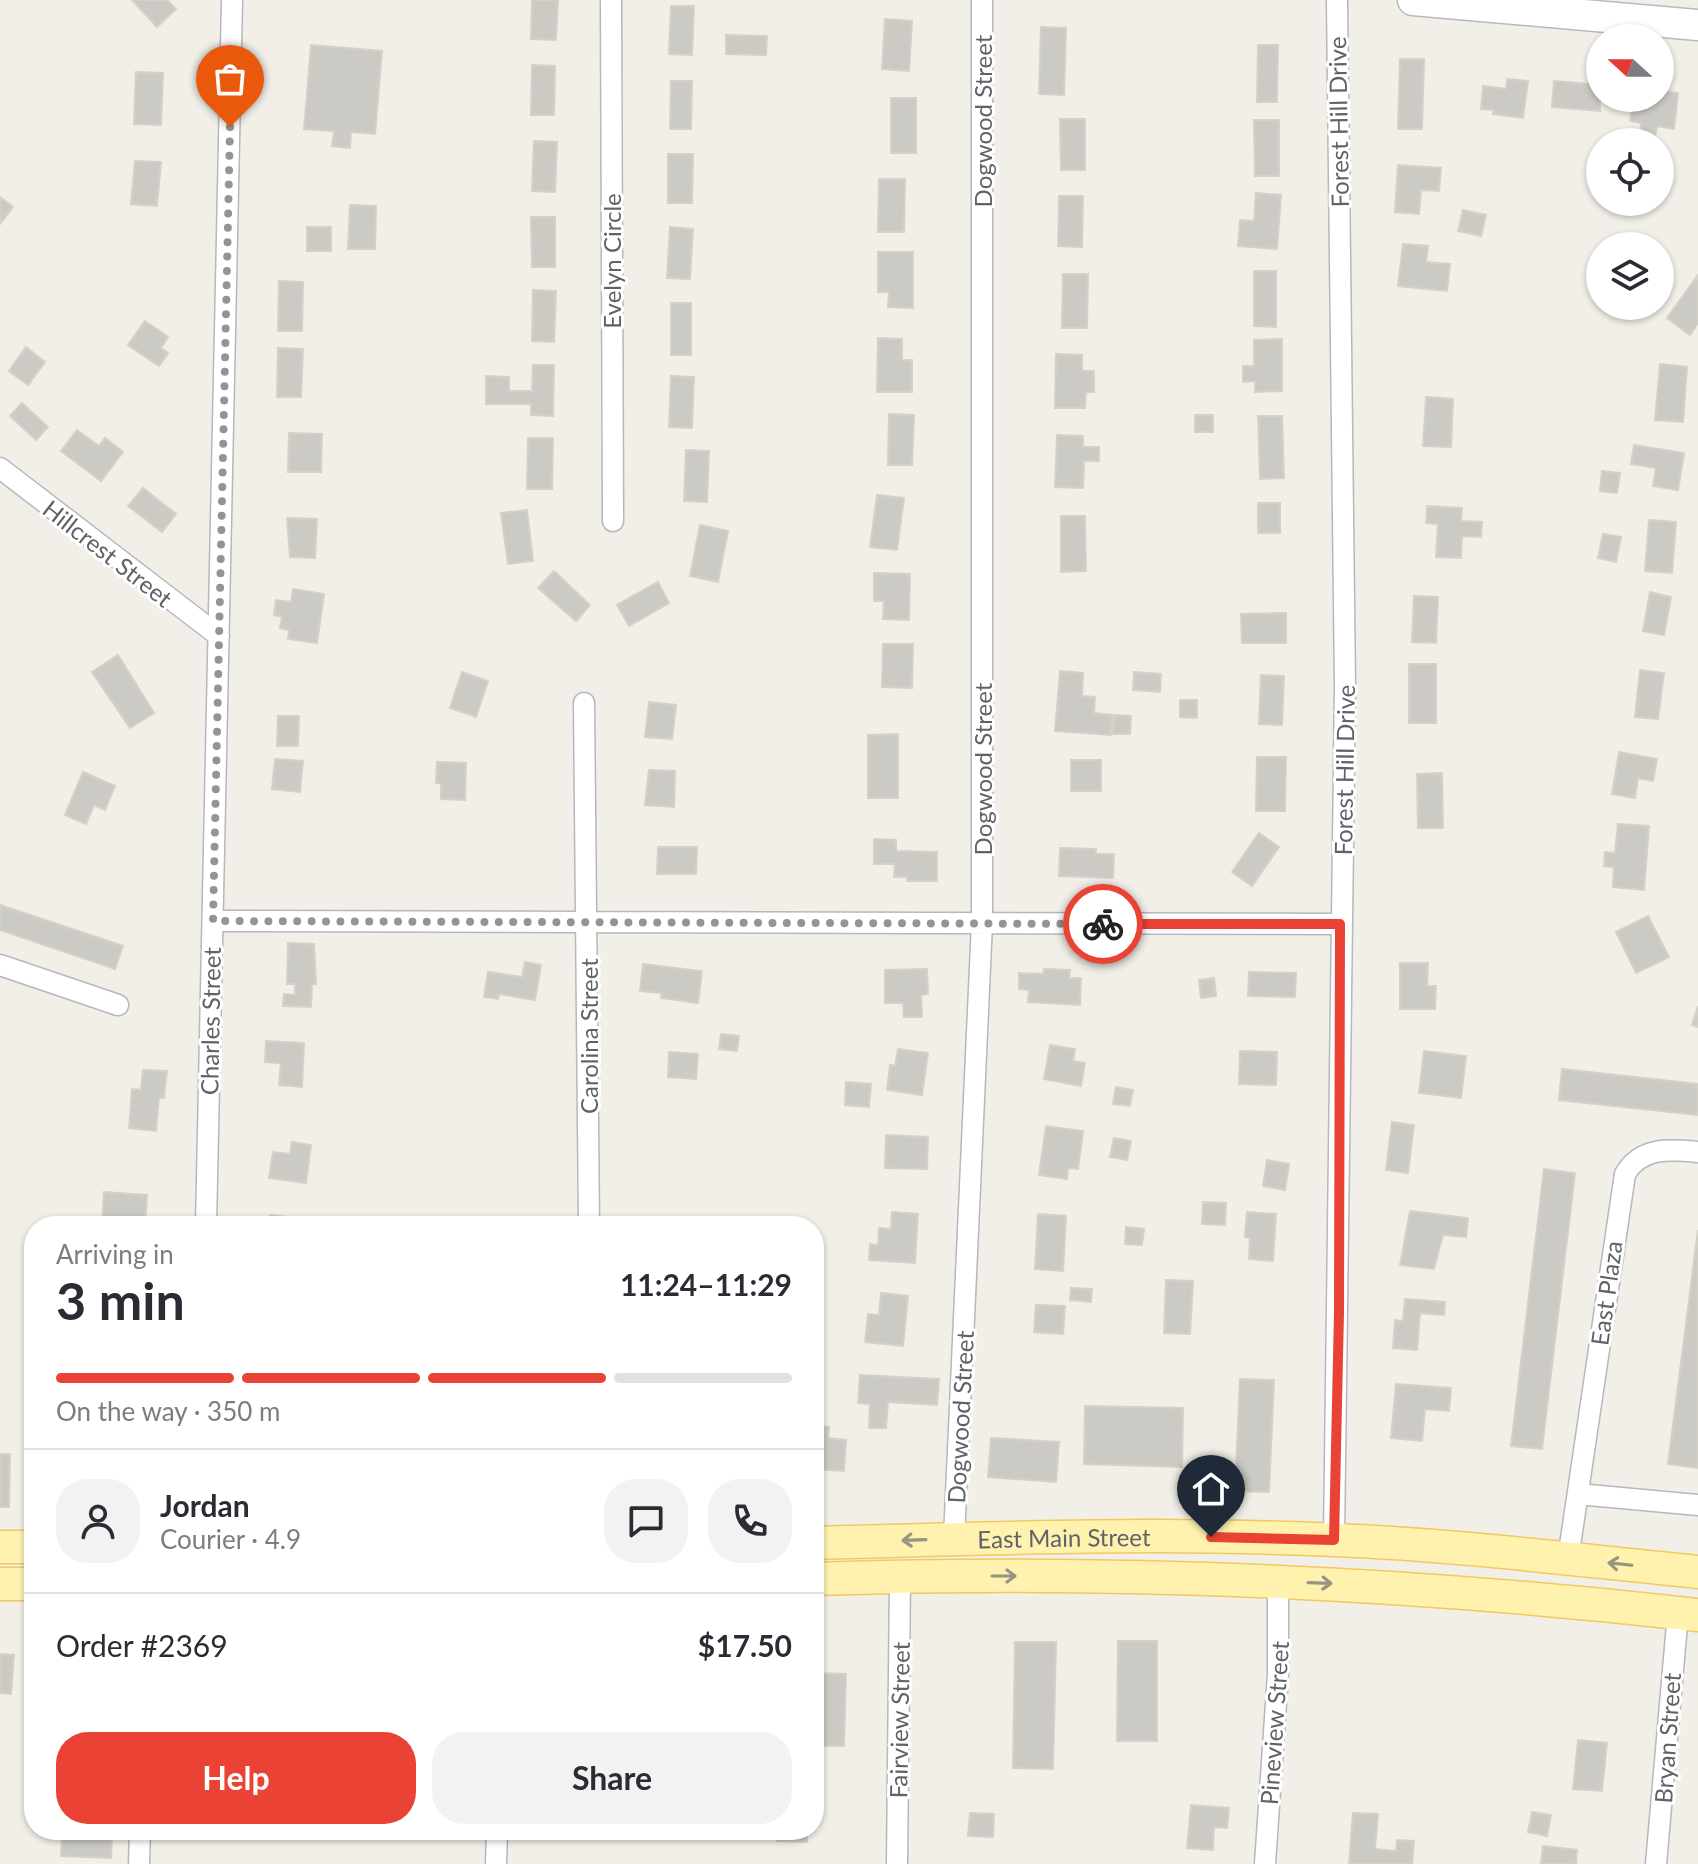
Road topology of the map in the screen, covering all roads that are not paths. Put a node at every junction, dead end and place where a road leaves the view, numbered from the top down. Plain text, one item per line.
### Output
1 (232, 0) edge
2 (611, 0) edge
3 (982, 0) edge
4 (1337, 0) edge
5 (1413, 0) edge
6 (1698, 25) edge
7 (0, 468) edge
8 (613, 521) dead end
9 (219, 636) junction
10 (584, 703) dead end
11 (213, 921) junction
12 (587, 922) junction
13 (982, 923) junction
14 (1340, 924) junction
15 (0, 965) edge
16 (118, 1005) dead end
17 (1698, 1152) edge
18 (206, 1216) edge
19 (589, 1216) edge
20 (1578, 1494) junction
21 (1698, 1505) edge
22 (954, 1538) junction
23 (1334, 1540) junction
24 (824, 1543) edge
25 (0, 1547) edge
26 (24, 1547) edge
27 (1568, 1559) junction
28 (1698, 1572) edge
29 (900, 1577) junction
30 (824, 1579) edge
31 (1278, 1581) junction
32 (0, 1584) edge
33 (24, 1584) edge
34 (1688, 1614) edge
35 (140, 1840) edge
36 (497, 1840) edge
37 (139, 1864) edge
38 (496, 1864) edge
39 (897, 1864) edge
40 (1265, 1864) edge
41 (1656, 1864) edge

1 - 9 street, Charles Street
2 - 8 street, Evelyn Circle
3 - 13 street, Dogwood Street
4 - 14 street, Forest Hill Drive
5 - 6 street
7 - 9 street, Hillcrest Street
9 - 11 street, Charles Street
10 - 12 street, Carolina Street
11 - 12 street
11 - 18 street, Charles Street
12 - 13 street
12 - 19 street, Carolina Street
13 - 14 street
13 - 22 street, Dogwood Street
14 - 23 street, Forest Hill Drive
15 - 16 street
17 - 20 street, East Plaza
20 - 21 street
20 - 27 street, East Plaza
22 - 23 main road, East Main Street
22 -> 24 main road, East Main Street
23 - 27 main road, East Main Street
25 - 26 main road
28 -> 27 main road, East Main Street
29 - 30 main road, East Main Street
29 -> 31 main road, East Main Street
29 - 39 street, Fairview Street
31 -> 34 main road, East Main Street
31 - 40 street, Pineview Street
32 - 33 main road
34 - 41 street, Bryan Street
35 - 37 street
36 - 38 street

